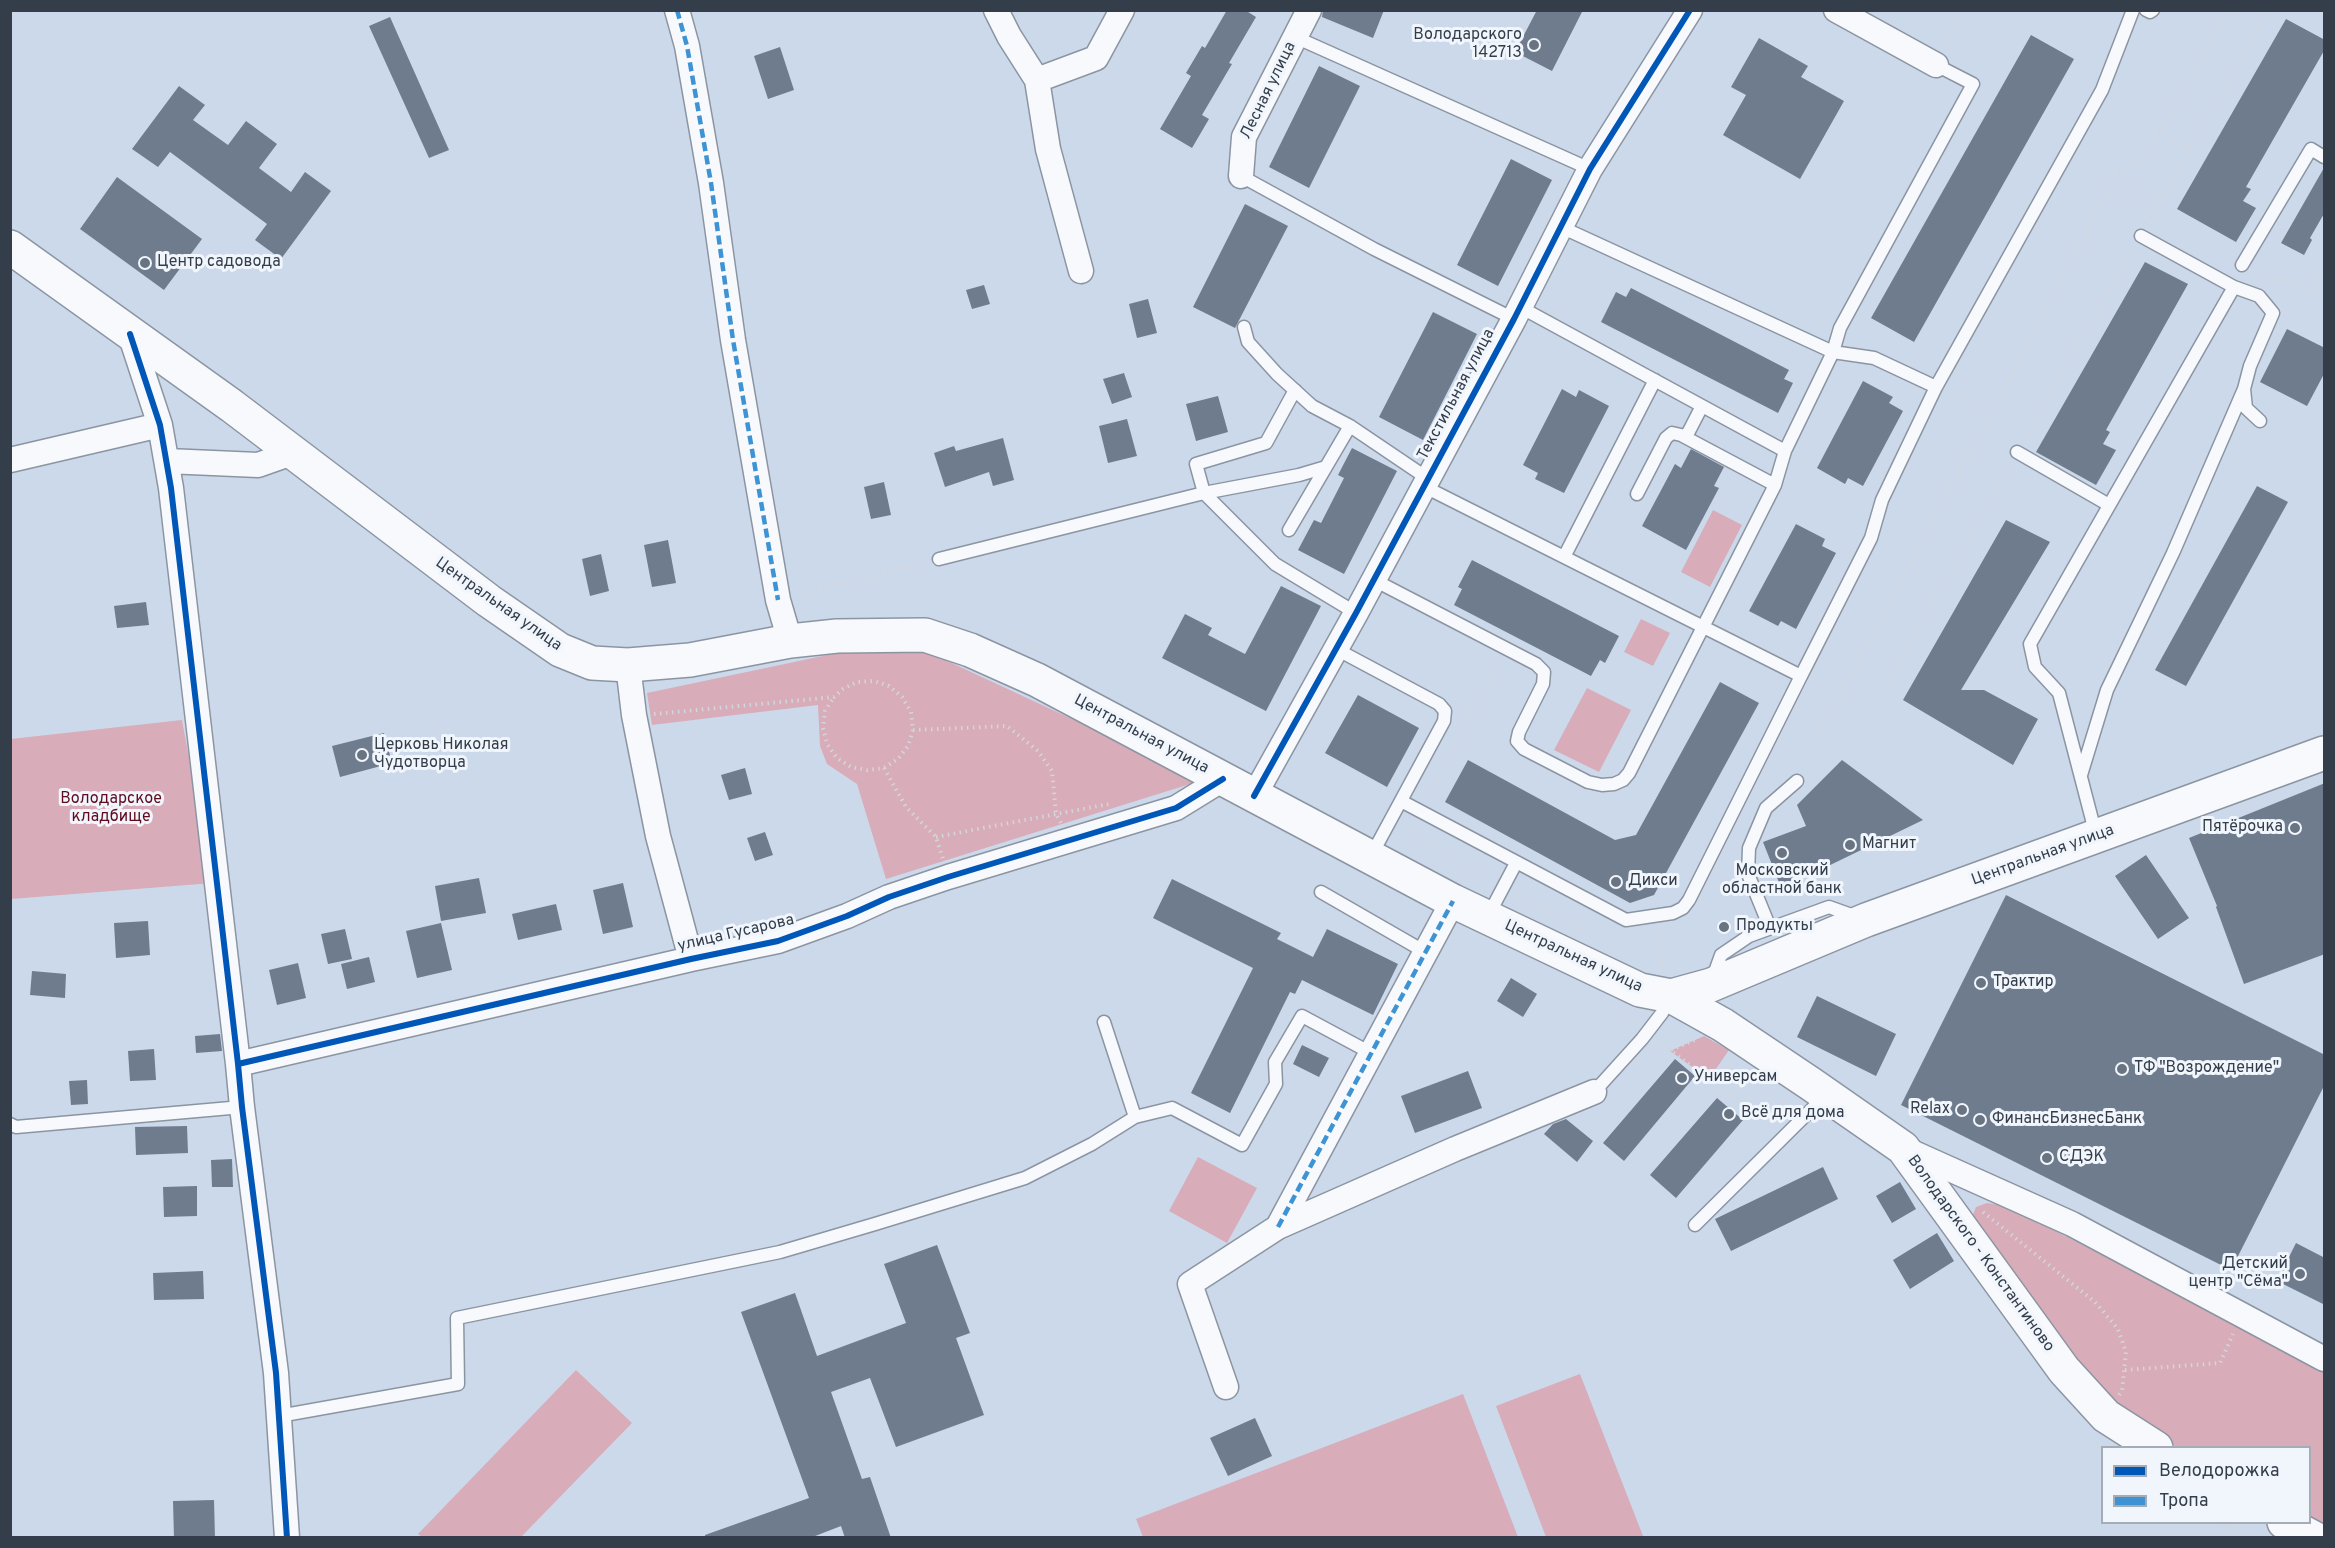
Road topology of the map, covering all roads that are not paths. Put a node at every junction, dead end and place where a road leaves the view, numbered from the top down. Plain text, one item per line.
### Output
1 (678, 10) edge
2 (996, 10) edge
3 (1122, 10) edge
4 (1309, 10) edge
5 (1690, 10) edge
6 (1836, 10) edge
7 (2133, 10) edge
8 (2146, 10) edge
9 (2153, 10) edge
10 (1295, 37) junction
11 (1936, 65) joint
12 (1037, 80) junction
13 (2325, 158) edge
14 (1590, 169) junction
15 (1241, 176) joint
16 (1561, 227) junction
17 (2140, 236) road end
18 (10, 246) edge
19 (2242, 265) road end
20 (1081, 271) dead end
21 (2234, 287) junction
22 (1517, 313) junction
23 (1244, 327) dead end
24 (130, 334) junction
25 (1833, 352) junction
26 (1655, 380) junction
27 (1936, 387) junction
28 (2244, 389) junction
29 (1295, 390) junction
30 (1702, 406) junction
31 (2260, 421) dead end
32 (160, 425) junction
33 (1350, 426) junction
34 (1686, 437) junction
35 (1785, 451) junction
36 (2017, 452) road end
37 (292, 453) junction
38 (10, 460) edge
39 (167, 461) junction
40 (1326, 467) junction
41 (1425, 482) junction
42 (1775, 485) junction
43 (1204, 493) junction
44 (1636, 494) dead end
45 (2109, 505) junction
46 (1289, 530) dead end
47 (1564, 557) junction
48 (939, 560) road end
49 (1374, 580) junction
50 (1356, 613) junction
51 (1703, 627) junction
52 (790, 641) junction
53 (1336, 649) junction
54 (628, 665) junction
55 (1801, 676) junction
56 (2325, 753) edge
57 (2080, 776) junction
58 (1223, 779) junction
59 (1797, 781) dead end
60 (1254, 796) junction
61 (1401, 801) junction
62 (2096, 836) junction
63 (1371, 858) junction
64 (1516, 862) junction
65 (1321, 892) dead end
66 (1453, 901) junction
67 (1487, 917) junction
68 (1866, 920) junction
69 (1770, 928) junction
70 (1426, 953) junction
71 (691, 959) junction
72 (1711, 984) junction
73 (1665, 994) junction
74 (1104, 1022) dead end
75 (1371, 1053) junction
76 (238, 1064) junction
77 (1594, 1092) joint
78 (1826, 1094) junction
79 (242, 1107) junction
80 (1135, 1117) junction
81 (10, 1124) edge
82 (1903, 1148) junction
83 (1695, 1225) dead end
84 (1278, 1227) junction
85 (2325, 1359) edge
86 (1226, 1387) dead end
87 (279, 1416) junction
88 (2153, 1446) edge
89 (2288, 1524) edge
90 (287, 1538) edge
91 (2314, 1538) edge

1 - 52 street
2 - 12 street
3 - 12 street
4 - 10 street, Лесная улица
5 - 14 street, Текстильная улица
6 - 11 street
7 - 27 lane
8 - 9 lane
10 - 14 lane
10 - 15 street, Лесная улица
11 - 25 lane
12 - 20 street
13 - 19 lane
14 - 16 street, Текстильная улица
15 - 22 lane
16 - 22 street, Текстильная улица
16 - 25 lane
17 - 21 lane
18 - 24 main road, Центральная улица
21 - 28 lane
21 - 45 lane
22 - 26 lane
22 - 41 street, Текстильная улица
23 - 29 lane
24 - 32 street
24 - 37 main road, Центральная улица
25 - 27 lane
25 - 35 lane
26 - 30 lane
26 - 47 lane
27 - 55 lane
28 - 31 lane
28 - 57 lane
29 - 33 lane
29 - 43 lane
30 - 34 lane
30 - 35 lane
32 - 38 street
32 - 39 street
33 - 40 lane
33 - 41 lane
34 - 42 lane
34 - 44 lane
35 - 42 lane
36 - 45 lane
37 - 39 street
37 - 54 main road, Центральная улица
39 - 76 street
40 - 43 lane
40 - 46 lane
41 - 47 lane
41 - 49 street, Текстильная улица
42 - 51 lane
43 - 48 lane
43 - 50 lane
45 - 57 lane
47 - 51 lane
49 - 50 street, Текстильная улица
49 - 51 lane
50 - 53 street, Текстильная улица
51 - 55 lane
52 - 54 main road, Центральная улица
52 - 58 main road, Центральная улица
53 - 60 street, Текстильная улица
53 - 61 lane
54 - 71 street
55 - 64 lane
56 - 62 main road, Центральная улица
57 - 62 lane
58 - 60 main road, Центральная улица
58 - 71 street, улица Гусарова
59 - 69 lane
60 - 63 main road, Центральная улица
61 - 63 lane
61 - 64 lane
62 - 68 main road, Центральная улица
63 - 66 main road, Центральная улица
64 - 67 lane
65 - 70 lane
66 - 67 main road, Центральная улица
66 - 70 street
67 - 73 main road, Центральная улица
68 - 69 lane
68 - 72 main road, Центральная улица
69 - 72 lane
70 - 75 street
71 - 76 street, улица Гусарова
72 - 73 main road, Центральная улица
73 - 77 lane
73 - 78 main road, Володарского - Константиново
74 - 80 lane
75 - 80 lane
75 - 84 street
76 - 79 street
77 - 84 street
78 - 82 main road, Володарского - Константиново
78 - 83 lane
79 - 81 lane
79 - 87 street
80 - 87 lane
82 - 85 street
82 - 88 main road, Володарского - Константиново
84 - 86 street
87 - 90 street
89 - 91 main road

